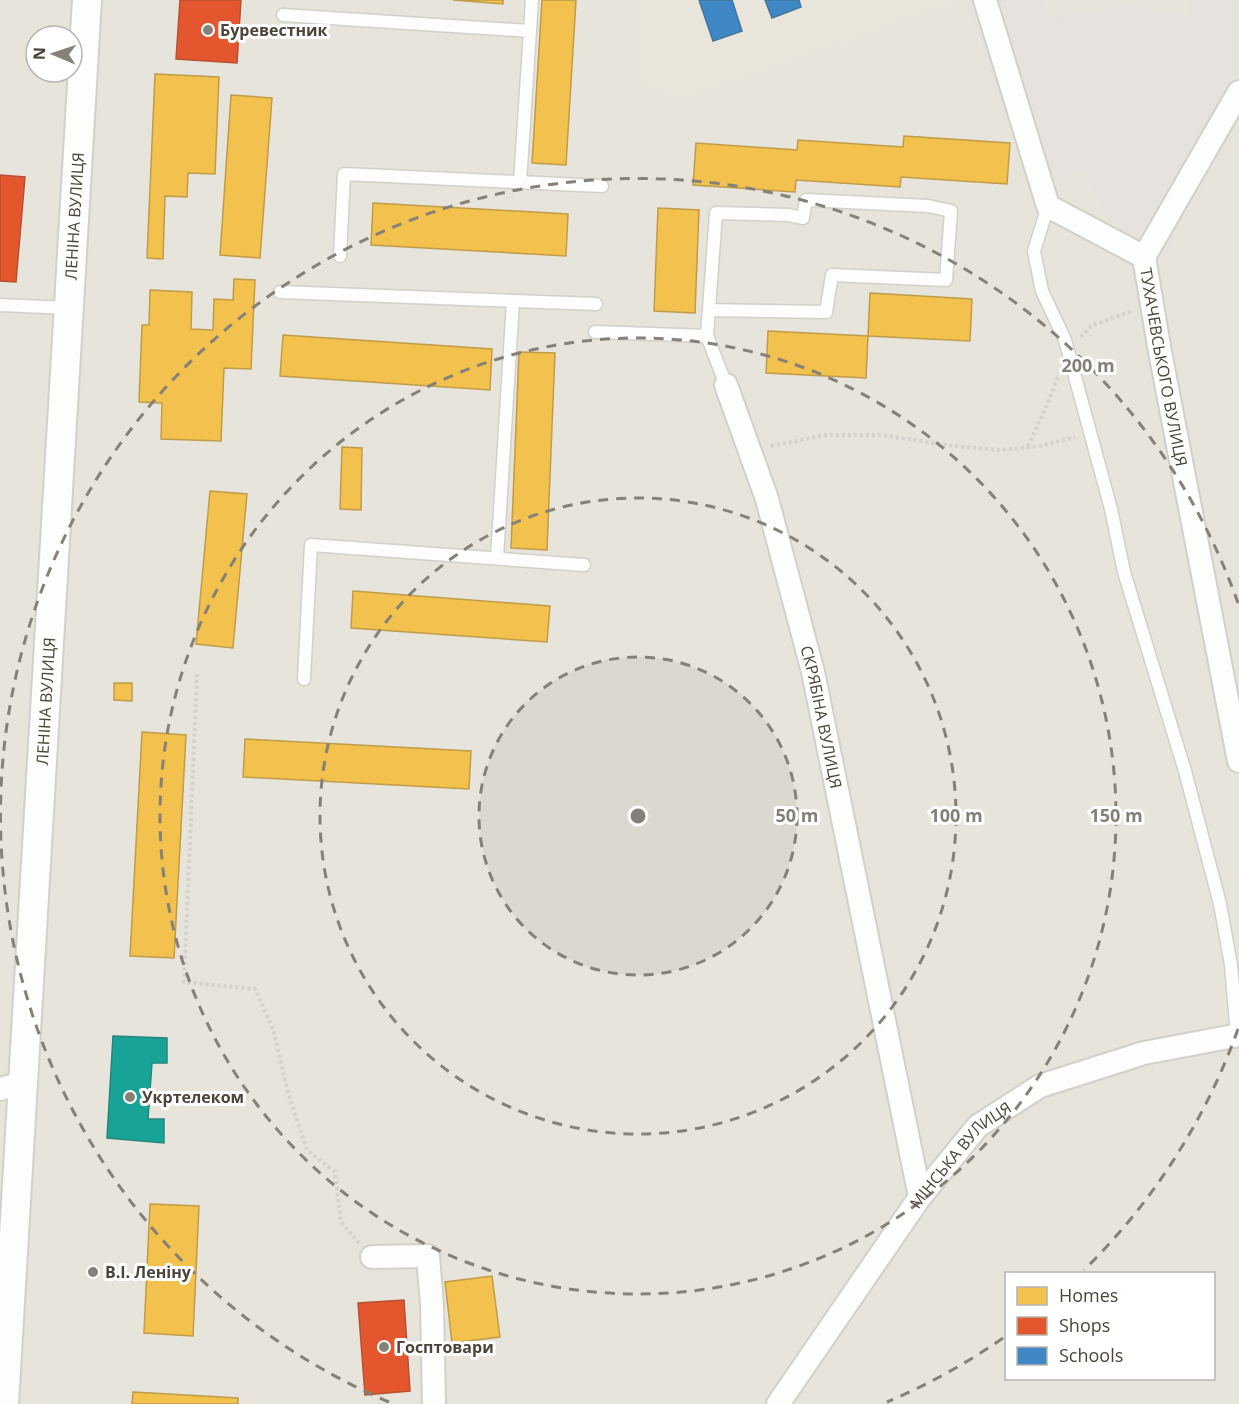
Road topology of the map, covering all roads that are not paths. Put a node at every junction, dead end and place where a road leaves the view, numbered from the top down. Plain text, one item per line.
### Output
1 (87, 0) edge
2 (532, 0) edge
3 (985, 0) edge
4 (283, 15) dead end
5 (530, 31) junction
6 (1239, 92) edge
7 (520, 182) junction
8 (602, 186) dead end
9 (1048, 206) junction
10 (340, 256) dead end
11 (1144, 257) junction
12 (280, 292) dead end
13 (513, 302) junction
14 (0, 304) edge
15 (596, 304) dead end
16 (68, 308) junction
17 (709, 310) junction
18 (595, 332) dead end
19 (706, 336) junction
20 (726, 385) joint
21 (497, 558) junction
22 (584, 564) dead end
23 (304, 679) dead end
24 (1239, 761) edge
25 (1238, 1035) edge
26 (11, 1086) edge
27 (920, 1197) junction
28 (372, 1257) road end
29 (781, 1403) edge
30 (4, 1404) edge
31 (434, 1404) edge

1 - 16 street, ЛЕНІНА ВУЛИЦЯ
2 - 5 lane
3 - 9 street
4 - 5 lane
5 - 7 lane
6 - 11 street
7 - 8 lane
7 - 10 lane
9 - 11 street, ТУХАЧЕВСЬКОГО ВУЛИЦЯ
9 - 25 lane
11 - 24 street, ТУХАЧЕВСЬКОГО ВУЛИЦЯ
12 - 13 lane
13 - 15 lane
13 - 21 lane
14 - 16 lane
16 - 26 street, ЛЕНІНА ВУЛИЦЯ
17 - 17 lane
17 - 19 lane
18 - 19 lane
19 - 20 lane
20 - 27 street, СКРЯБІНА ВУЛИЦЯ
21 - 22 lane
21 - 23 lane
25 - 27 street, МІНСЬКА ВУЛИЦЯ
26 - 30 street, ЛЕНІНА ВУЛИЦЯ
27 - 29 street, МІНСЬКА ВУЛИЦЯ
28 - 31 street

